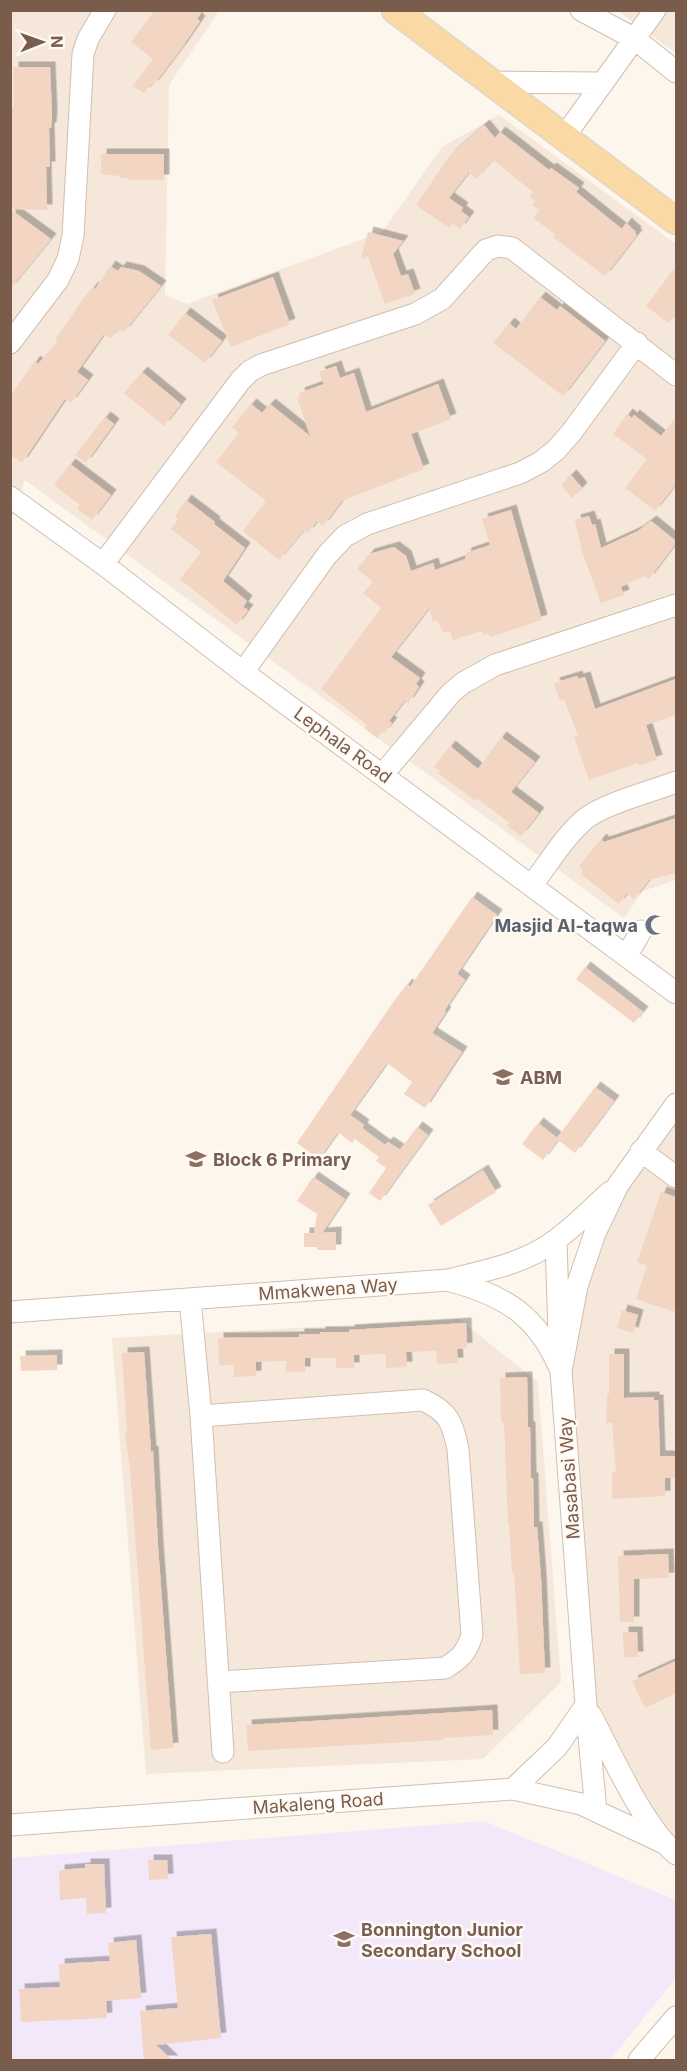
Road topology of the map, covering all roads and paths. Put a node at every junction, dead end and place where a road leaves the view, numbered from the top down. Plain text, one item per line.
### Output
1 (105, 10) edge
2 (395, 10) edge
3 (581, 10) edge
4 (655, 10) edge
5 (634, 39) junction
6 (676, 72) edge
7 (491, 82) junction
8 (603, 83) junction
9 (564, 137) junction
10 (676, 221) edge
11 (10, 342) edge
12 (637, 343) junction
13 (676, 375) edge
14 (10, 497) edge
15 (103, 564) junction
16 (674, 603) edge
17 (243, 672) junction
18 (383, 774) junction
19 (676, 783) edge
20 (532, 885) junction
21 (641, 931) dead end
22 (627, 955) junction
23 (676, 993) edge
24 (676, 1104) edge
25 (641, 1151) junction
26 (676, 1177) edge
27 (618, 1185) junction
28 (556, 1240) junction
29 (448, 1280) junction
30 (190, 1299) junction
31 (10, 1312) edge
32 (561, 1371) junction
33 (201, 1416) junction
34 (218, 1682) junction
35 (586, 1705) junction
36 (223, 1752) dead end
37 (513, 1789) junction
38 (596, 1811) junction
39 (10, 1825) edge
40 (670, 1849) edge
41 (676, 2017) edge
42 (639, 2061) edge

1 - 11 street
2 - 7 main road
3 - 5 street
4 - 5 street
5 - 6 street
5 - 8 street
7 - 8 street
7 - 9 main road
8 - 9 street
9 - 10 main road
12 - 13 street
12 - 15 street
12 - 17 street
14 - 15 street, Lephala Road
15 - 17 street, Lephala Road
16 - 18 street
17 - 18 street, Lephala Road
18 - 20 street, Lephala Road
19 - 20 street
20 - 22 street, Lephala Road
21 - 22 street
22 - 23 street, Lephala Road
24 - 25 street, Masabasi Way
25 - 26 street
25 - 27 street, Masabasi Way
27 - 28 street, Mmakwena Way
27 - 32 street, Masabasi Way
28 - 29 street, Mmakwena Way
28 - 32 street
29 - 30 street, Mmakwena Way
29 - 32 street
30 - 31 street, Mmakwena Way
30 - 33 street
32 - 35 street, Masabasi Way
33 - 34 street
33 - 34 street
34 - 36 street
35 - 37 street
35 - 38 street
35 - 40 street, Masabasi Way
37 - 38 street, Makaleng Road
37 - 39 street, Makaleng Road
38 - 40 street, Makaleng Road
41 - 42 street

